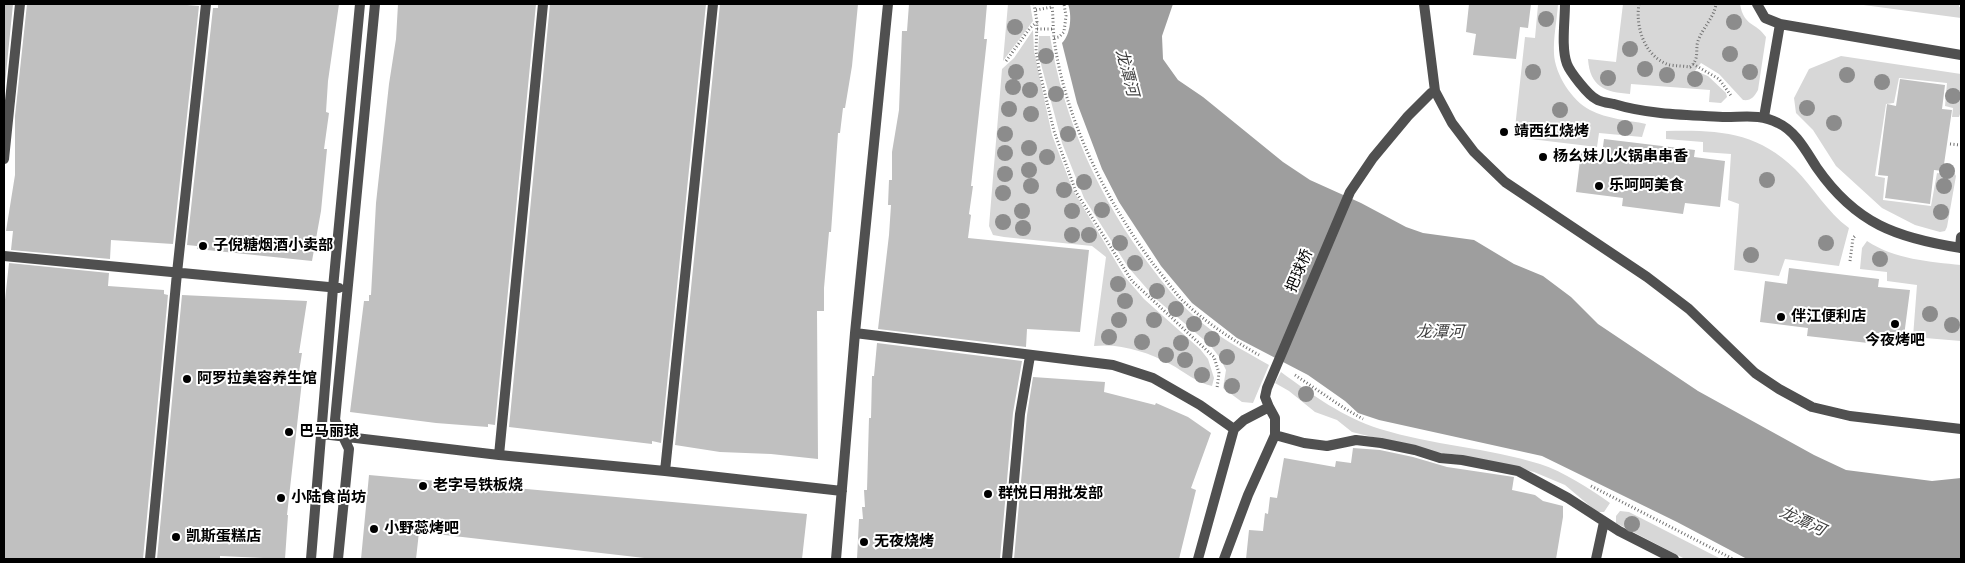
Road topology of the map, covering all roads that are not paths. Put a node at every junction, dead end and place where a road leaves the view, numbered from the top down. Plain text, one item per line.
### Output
1 (20, 4) edge
2 (206, 4) edge
3 (360, 4) edge
4 (375, 4) edge
5 (543, 4) edge
6 (713, 4) edge
7 (888, 4) edge
8 (1424, 4) edge
9 (1565, 4) edge
10 (1757, 4) edge
11 (1780, 24) junction
12 (1961, 55) edge
13 (1435, 92) junction
14 (1764, 117) junction
15 (4, 159) edge
16 (1961, 237) edge
17 (1961, 248) edge
18 (4, 256) edge
19 (177, 273) junction
20 (333, 288) junction
21 (347, 290) junction
22 (855, 333) junction
23 (1030, 356) junction
24 (1269, 406) junction
25 (1234, 429) junction
26 (1961, 429) edge
27 (322, 434) junction
28 (342, 435) junction
29 (1276, 435) junction
30 (499, 455) junction
31 (665, 470) junction
32 (842, 491) junction
33 (1604, 522) junction
34 (150, 559) edge
35 (311, 559) edge
36 (338, 559) edge
37 (836, 559) edge
38 (1007, 559) edge
39 (1198, 559) edge
40 (1224, 559) edge
41 (1596, 559) edge
42 (1674, 559) edge

1 - 15 street
2 - 19 street
3 - 20 street
4 - 21 street
5 - 30 street
6 - 31 street
7 - 22 street
8 - 13 street
9 - 14 street
10 - 11 street
11 - 12 street
11 - 14 street
13 - 24 street, 把球桥
13 - 26 street
14 - 17 street
16 - 17 street
18 - 19 street
19 - 20 street
19 - 34 street
20 - 21 street
20 - 27 street
21 - 28 street
22 - 23 street
22 - 32 street
23 - 25 street
23 - 38 street
24 - 25 street
24 - 29 street, 把球桥
25 - 39 street
27 - 28 street
27 - 35 street
28 - 30 street
28 - 36 street
29 - 33 street
29 - 40 street
30 - 31 street
31 - 32 street
32 - 37 street
33 - 41 street
33 - 42 street

